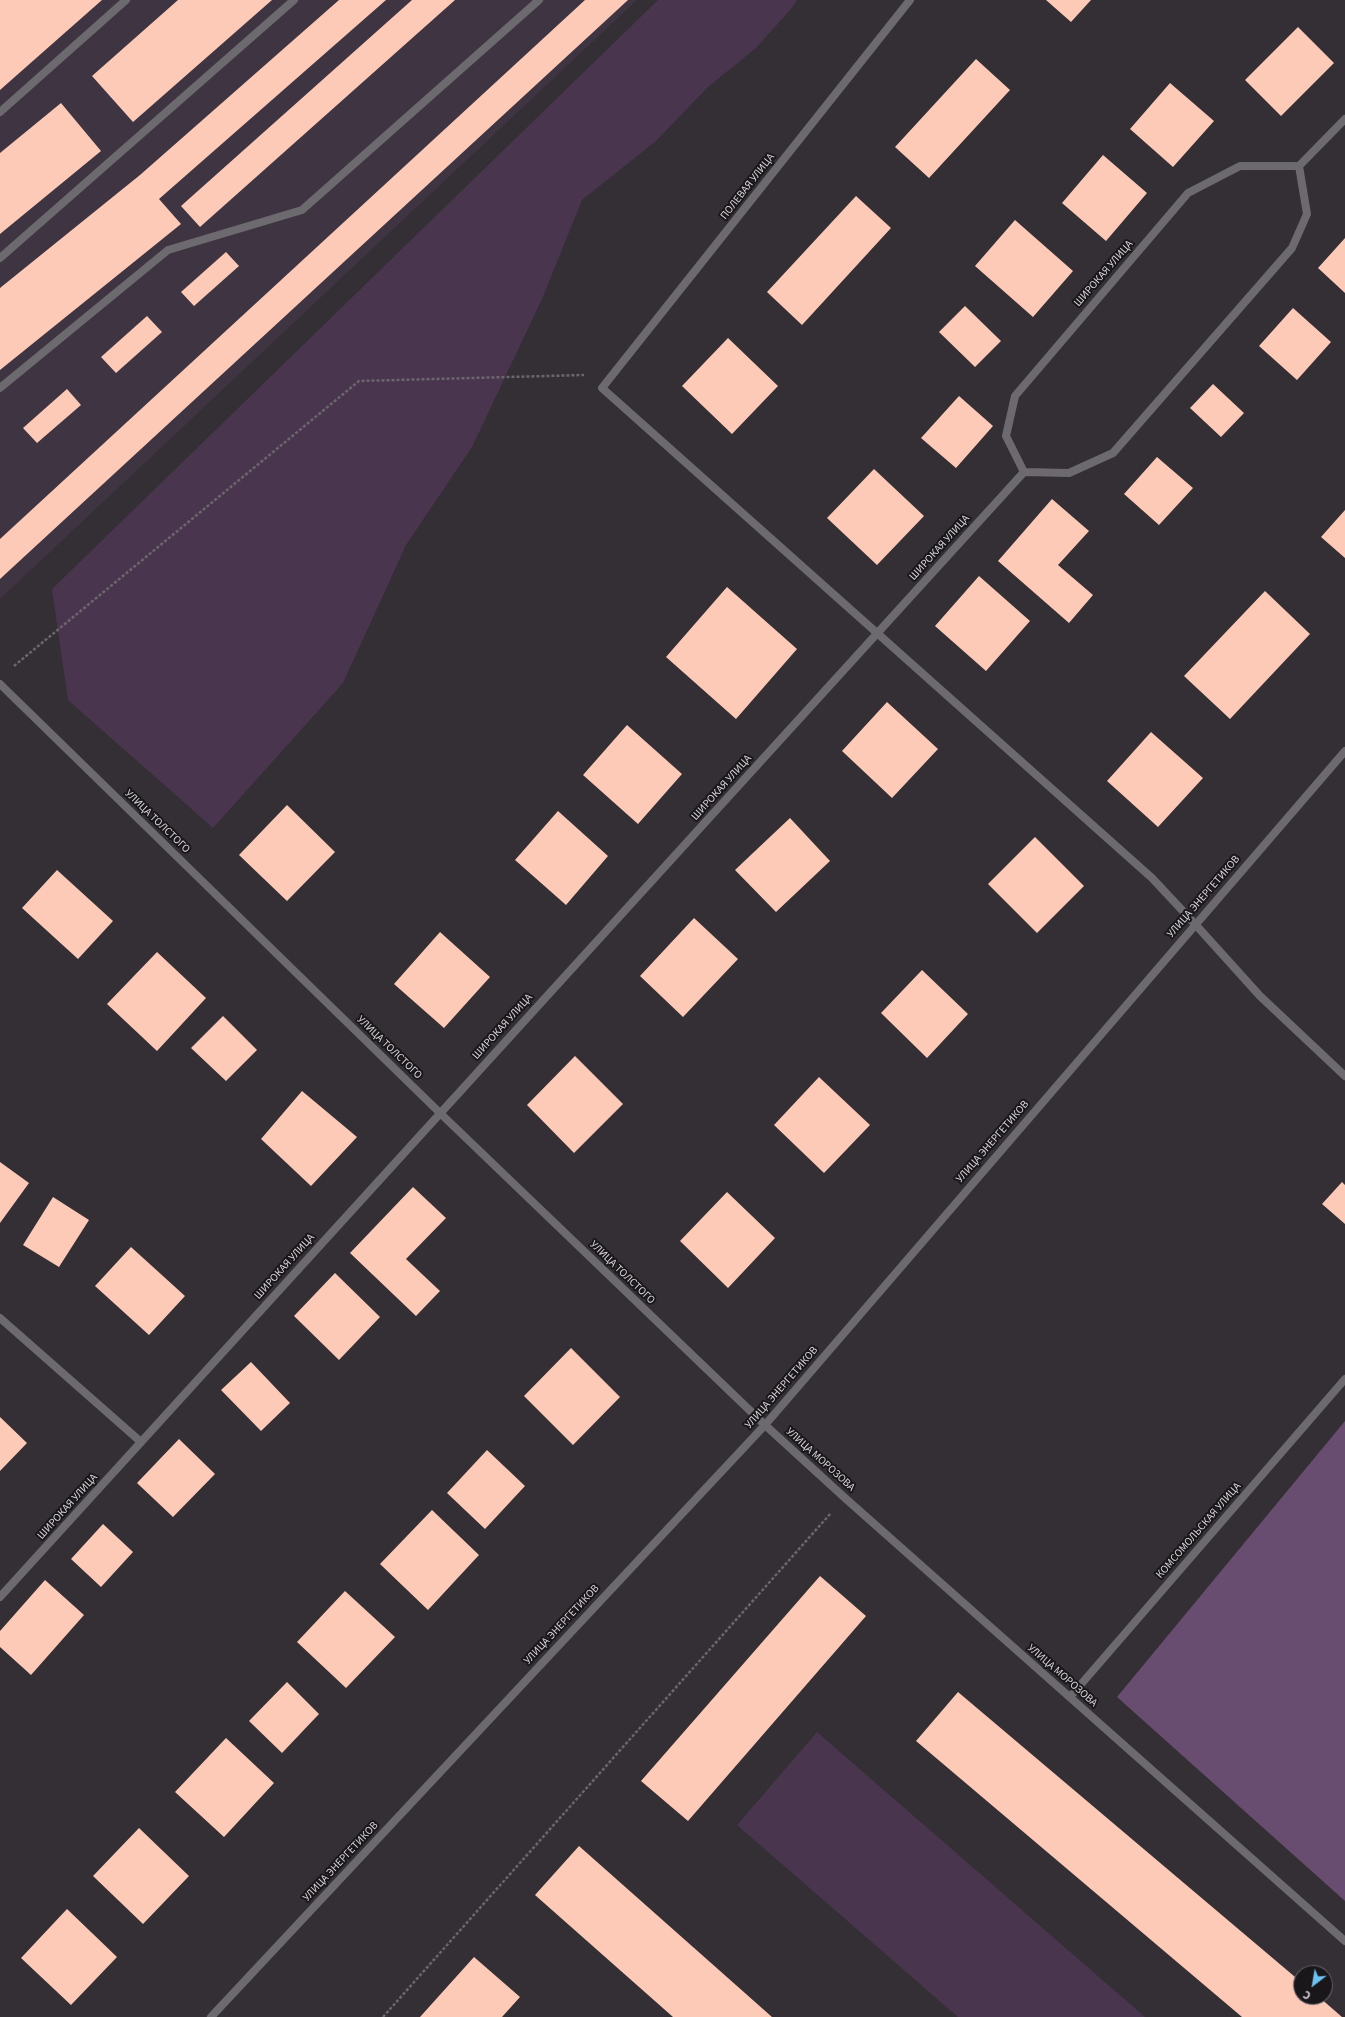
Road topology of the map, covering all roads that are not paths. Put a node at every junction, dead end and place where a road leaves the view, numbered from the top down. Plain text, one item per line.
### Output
1 (126, 0) edge
2 (294, 0) edge
3 (539, 0) edge
4 (910, 0) edge
5 (0, 112) edge
6 (1345, 119) edge
7 (1299, 166) junction
8 (0, 258) edge
9 (0, 388) edge
10 (1024, 472) junction
11 (877, 633) junction
12 (0, 684) edge
13 (1345, 751) edge
14 (1196, 924) junction
15 (1345, 1076) edge
16 (440, 1113) junction
17 (0, 1318) edge
18 (1345, 1379) edge
19 (765, 1425) junction
20 (141, 1442) junction
21 (0, 1597) edge
22 (1070, 1697) junction
23 (1345, 1941) edge
24 (211, 2017) edge

1 - 5 street
2 - 8 street
3 - 9 street
4 - 11 street, ПОЛЕВАЯ УЛИЦА
6 - 7 street
7 - 10 street
7 - 10 street, ШИРОКАЯ УЛИЦА
10 - 11 street, ШИРОКАЯ УЛИЦА
11 - 14 street
11 - 16 street, ШИРОКАЯ УЛИЦА
12 - 16 street, УЛИЦА ТОЛСТОГО
13 - 14 street, УЛИЦА ЭНЕРГЕТИКОВ
14 - 15 street
14 - 19 street, УЛИЦА ЭНЕРГЕТИКОВ
16 - 19 street, УЛИЦА ТОЛСТОГО
16 - 20 street, ШИРОКАЯ УЛИЦА
17 - 20 street
18 - 22 street, КОМСОМОЛЬСКАЯ УЛИЦА
19 - 22 street, УЛИЦА МОРОЗОВА
19 - 24 street, УЛИЦА ЭНЕРГЕТИКОВ
20 - 21 street, ШИРОКАЯ УЛИЦА
22 - 23 street, УЛИЦА МОРОЗОВА

